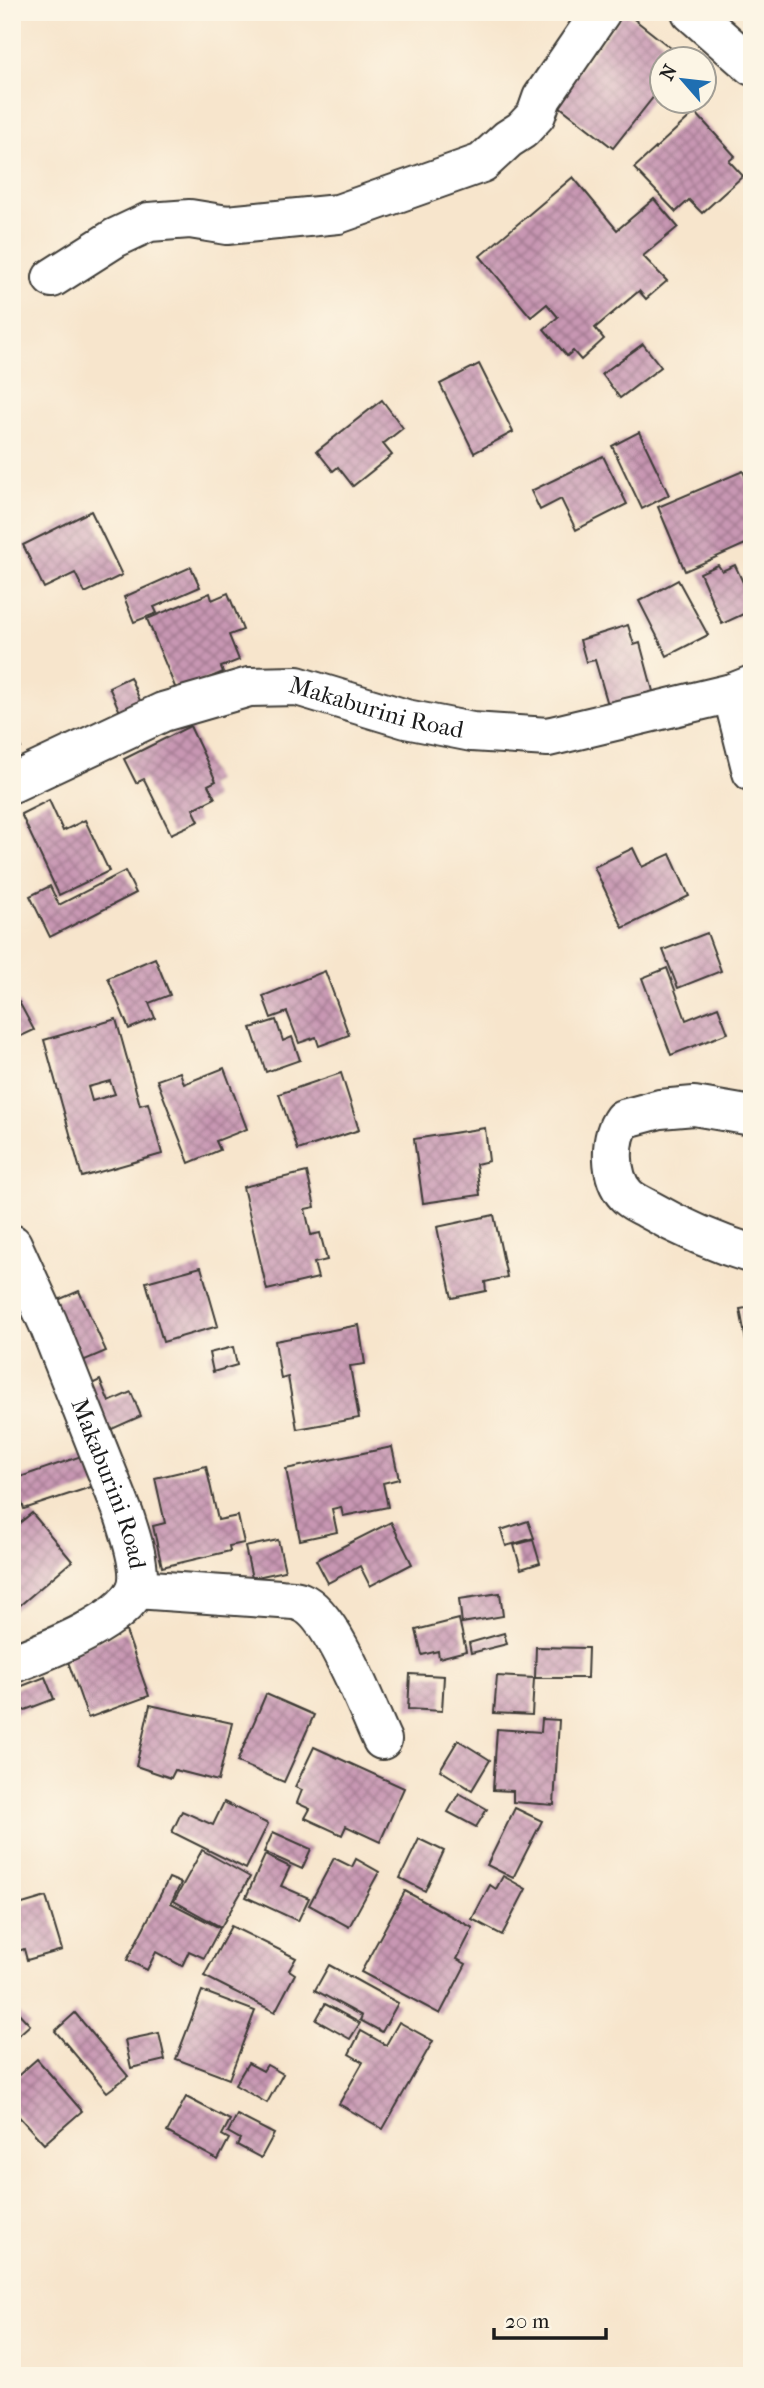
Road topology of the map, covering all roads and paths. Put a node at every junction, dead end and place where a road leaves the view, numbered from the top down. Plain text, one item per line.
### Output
1 (601, 12) edge
2 (691, 12) edge
3 (752, 66) edge
4 (52, 278) dead end
5 (742, 689) edge
6 (752, 772) edge
7 (12, 783) edge
8 (752, 1116) edge
9 (12, 1244) edge
10 (752, 1254) edge
11 (136, 1589) junction
12 (12, 1664) edge
13 (382, 1740) dead end

1 - 4 street
2 - 3 street
5 - 6 street
5 - 7 street, Makaburini Road
8 - 10 street
9 - 11 street, Makaburini Road
11 - 12 street, Makaburini Road
11 - 13 street

